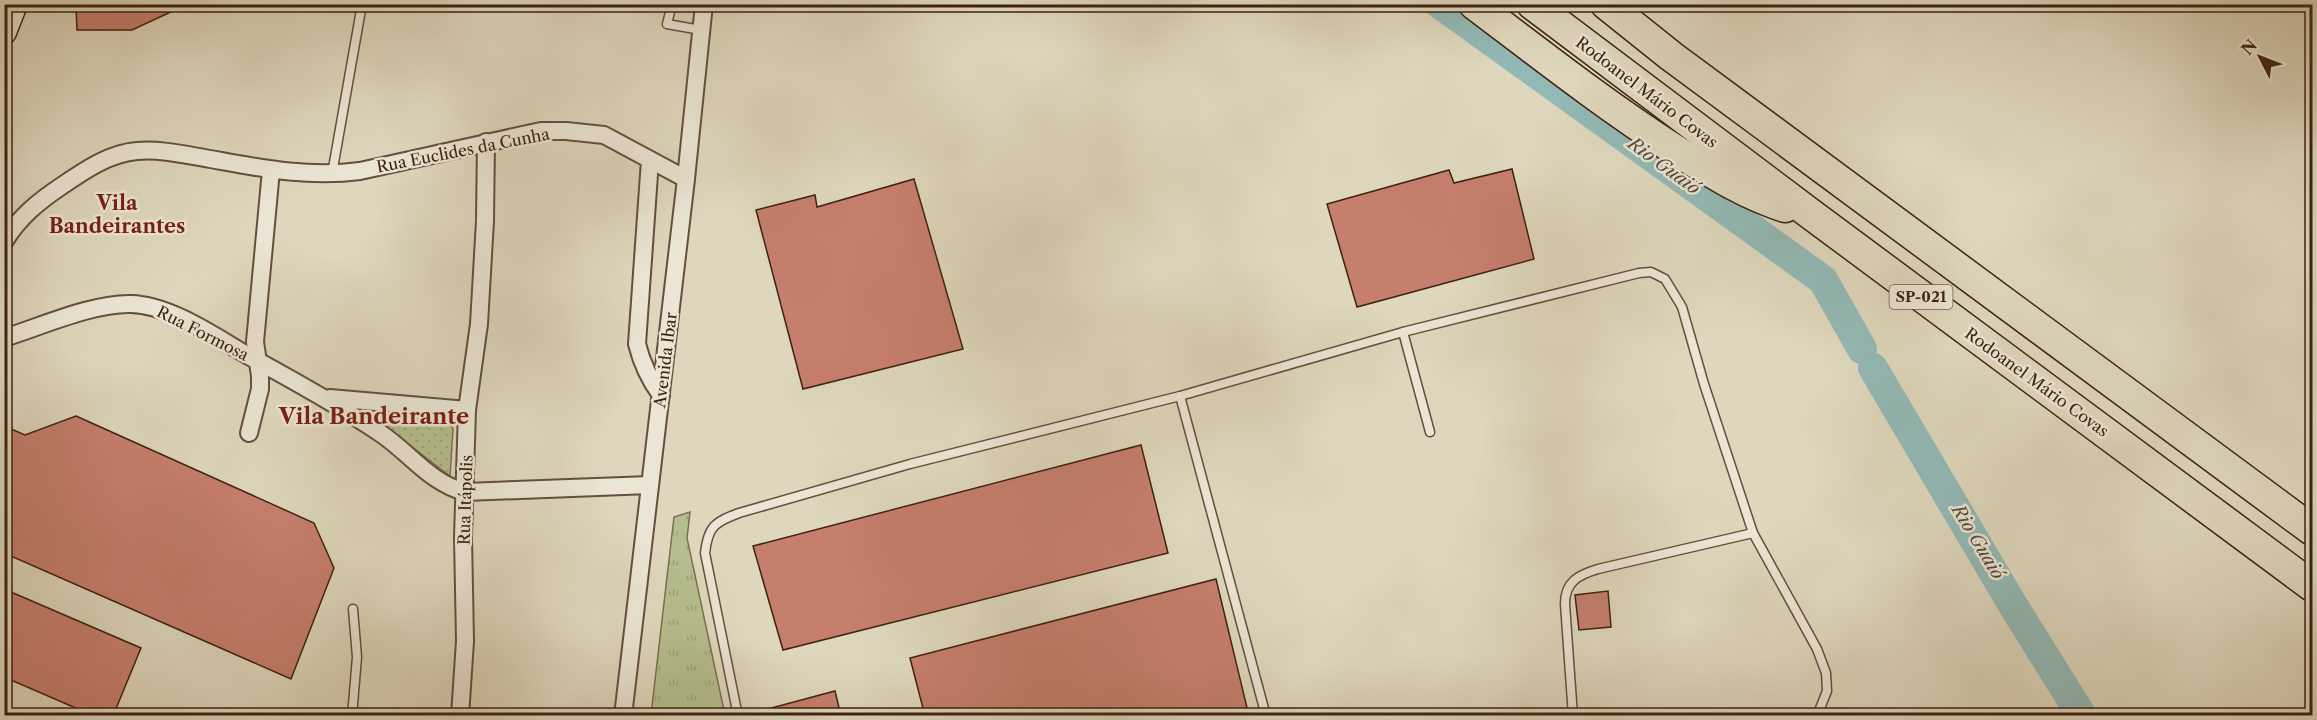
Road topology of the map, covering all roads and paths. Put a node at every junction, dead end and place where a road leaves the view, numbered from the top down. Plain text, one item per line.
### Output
1 (15, 4) edge
2 (362, 4) edge
3 (672, 4) edge
4 (704, 4) edge
5 (1474, 4) edge
6 (1532, 4) edge
7 (1606, 4) edge
8 (701, 30) junction
9 (4, 32) edge
10 (486, 142) junction
11 (650, 160) junction
12 (270, 170) junction
13 (332, 175) junction
14 (686, 179) junction
15 (1812, 215) junction
16 (4, 242) edge
17 (1403, 332) junction
18 (5, 336) edge
19 (257, 360) junction
20 (661, 395) junction
21 (1180, 396) junction
22 (326, 398) junction
23 (467, 410) junction
24 (1430, 432) dead end
25 (249, 433) dead end
26 (650, 485) junction
27 (465, 492) junction
28 (2313, 530) edge
29 (1753, 533) junction
30 (2313, 586) edge
31 (353, 609) dead end
32 (352, 716) edge
33 (460, 716) edge
34 (623, 716) edge
35 (738, 716) edge
36 (1266, 716) edge
37 (1573, 716) edge
38 (1815, 716) edge

1 - 9 main road
2 - 13 lane
3 - 8 lane
4 - 8 street, Avenida Ibar
5 - 15 highway
6 - 15 highway, Rodoanel Mário Covas / SP-021
7 - 28 highway, SP-021
8 - 14 street, Avenida Ibar
10 - 11 street, Rua Euclides da Cunha
10 - 13 street, Rua Euclides da Cunha
10 - 23 street, Rua Itápolis
11 - 14 street, Rua Euclides da Cunha
11 - 20 street
12 - 13 street, Rua Euclides da Cunha
12 - 16 street, Rua Euclides da Cunha
12 - 19 street
14 - 20 street, Avenida Ibar
15 - 30 highway, Rodoanel Mário Covas / SP-021
17 - 21 lane
17 - 24 lane
17 - 29 lane
18 - 19 street, Rua Formosa
19 - 22 street, Rua Formosa
19 - 25 street
20 - 26 street, Avenida Ibar
21 - 35 lane
21 - 36 lane
22 - 23 street, Rua Formosa
22 - 27 street, Rua Formosa
23 - 27 street, Rua Itápolis
26 - 27 street
26 - 34 street, Avenida Ibar
27 - 33 street, Rua Itápolis
29 - 37 lane
29 - 38 lane
31 - 32 lane

